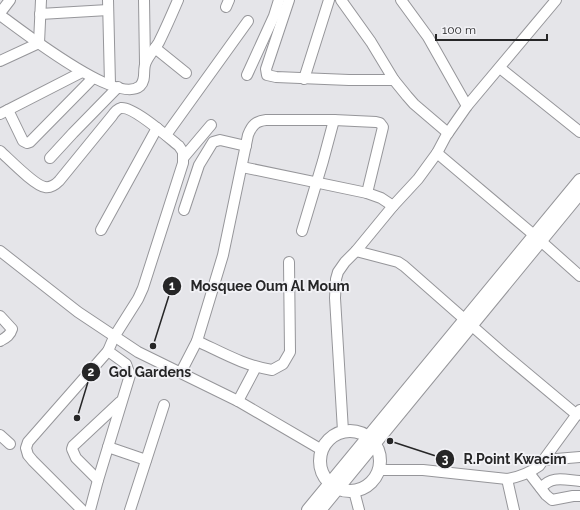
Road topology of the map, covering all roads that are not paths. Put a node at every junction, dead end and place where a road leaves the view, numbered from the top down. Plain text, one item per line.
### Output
1 (10, 0) edge
2 (41, 0) edge
3 (108, 0) edge
4 (144, 0) edge
5 (178, 0) edge
6 (279, 0) edge
7 (289, 0) edge
8 (329, 0) edge
9 (341, 0) edge
10 (401, 0) edge
11 (556, 0) edge
12 (108, 10) junction
13 (0, 14) edge
14 (40, 14) junction
15 (248, 20) dead end
16 (39, 43) junction
17 (155, 48) junction
18 (0, 61) edge
19 (145, 63) junction
20 (500, 68) junction
21 (82, 72) junction
22 (186, 73) dead end
23 (247, 75) dead end
24 (92, 78) junction
25 (304, 79) junction
26 (394, 80) junction
27 (114, 86) junction
28 (467, 106) junction
29 (4, 112) edge
30 (334, 120) junction
31 (211, 125) dead end
32 (157, 128) junction
33 (580, 132) edge
34 (448, 133) junction
35 (166, 135) junction
36 (246, 146) junction
37 (437, 153) junction
38 (2, 157) edge
39 (184, 157) junction
40 (50, 158) dead end
41 (242, 167) junction
42 (580, 180) edge
43 (316, 183) junction
44 (367, 193) junction
45 (580, 193) edge
46 (393, 206) junction
47 (184, 210) dead end
48 (101, 230) dead end
49 (302, 231) dead end
50 (537, 238) junction
51 (0, 251) edge
52 (356, 251) junction
53 (289, 262) dead end
54 (580, 276) edge
55 (0, 316) edge
56 (469, 322) junction
57 (114, 337) junction
58 (0, 341) edge
59 (197, 341) junction
60 (108, 351) junction
61 (256, 367) junction
62 (181, 372) junction
63 (121, 401) junction
64 (238, 401) junction
65 (164, 405) dead end
66 (578, 413) edge
67 (343, 431) junction
68 (0, 435) edge
69 (372, 440) junction
70 (10, 444) dead end
71 (108, 447) junction
72 (322, 450) junction
73 (580, 457) edge
74 (146, 460) junction
75 (544, 460) junction
76 (379, 470) junction
77 (529, 473) junction
78 (507, 479) junction
79 (98, 480) junction
80 (580, 481) edge
81 (334, 486) junction
82 (541, 488) junction
83 (354, 491) junction
84 (580, 496) edge
85 (82, 510) edge
86 (90, 510) edge
87 (130, 510) edge
88 (308, 510) edge
89 (320, 510) edge
90 (359, 510) edge
91 (514, 510) edge

1 - 13 street
2 - 14 street
3 - 12 street
4 - 19 street
5 - 17 street
6 - 23 street
7 - 25 street
8 - 25 street
9 - 26 street
10 - 28 street
11 - 20 street
12 - 14 street
12 - 27 street
13 - 16 street
14 - 16 street
15 - 35 street
16 - 18 street
16 - 21 street
17 - 19 street
17 - 22 street
19 - 27 street
20 - 28 street
20 - 33 street
21 - 24 street
21 - 29 street
24 - 27 street
24 - 29 street
25 - 26 street
26 - 34 street
27 - 40 street
28 - 34 street
30 - 36 street
30 - 43 street
30 - 44 street
31 - 39 street
32 - 35 street
32 - 38 street
32 - 48 street
34 - 37 street
35 - 39 street
36 - 41 street
36 - 47 street
37 - 46 street
37 - 50 street
39 - 57 street
41 - 43 street
41 - 59 street
42 - 50 main road
43 - 44 street
43 - 49 street
44 - 46 street
45 - 50 main road
46 - 52 street
50 - 54 street
50 - 56 main road
51 - 57 street
52 - 56 street
52 - 67 street
53 - 61 street
55 - 58 street
56 - 66 street
56 - 69 main road
57 - 60 street
57 - 62 street
59 - 61 street
59 - 62 street
60 - 63 street
60 - 85 street
61 - 64 street
62 - 64 street
63 - 71 street
63 - 79 street
64 - 72 street
65 - 74 street
66 - 75 street
67 - 69 main road
67 - 72 main road
68 - 70 street
69 - 76 main road
69 - 81 main road
71 - 74 street
71 - 79 street
72 - 81 main road
73 - 75 street
74 - 87 street
75 - 77 street
76 - 78 street
76 - 83 main road
77 - 78 street
77 - 82 street
78 - 91 street
79 - 86 street
80 - 82 street
81 - 83 main road
81 - 88 main road
81 - 89 main road
82 - 84 street
83 - 90 street

